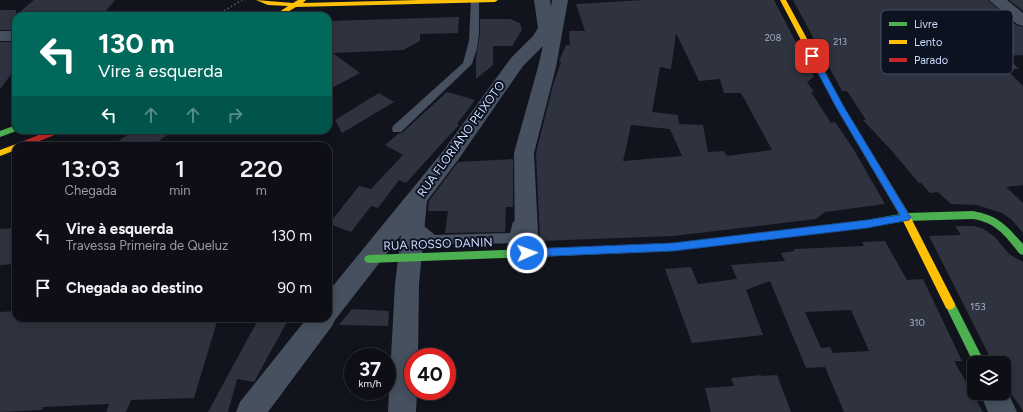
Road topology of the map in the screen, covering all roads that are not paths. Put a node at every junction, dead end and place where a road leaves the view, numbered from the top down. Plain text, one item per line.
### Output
1 (259, 0) edge
2 (495, 0) edge
3 (542, 0) edge
4 (560, 0) edge
5 (783, 0) edge
6 (997, 0) edge
7 (475, 1) edge
8 (299, 2) edge
9 (1009, 10) edge
10 (283, 12) edge
11 (1013, 13) edge
12 (1023, 21) edge
13 (0, 36) edge
14 (12, 36) edge
15 (517, 62) junction
16 (547, 67) junction
17 (397, 129) dead end
18 (12, 130) edge
19 (0, 134) edge
20 (48, 134) edge
21 (28, 142) edge
22 (12, 148) edge
23 (0, 153) edge
24 (518, 157) dead end
25 (416, 200) junction
26 (906, 217) junction
27 (415, 225) junction
28 (1023, 251) edge
29 (527, 253) junction
30 (409, 258) junction
31 (369, 259) junction
32 (339, 283) edge
33 (332, 301) edge
34 (320, 322) edge
35 (976, 356) edge
36 (997, 400) edge
37 (250, 412) edge
38 (402, 412) edge
39 (1003, 412) edge

1 - 8 street
2 - 7 street
3 - 15 street, RUA FLORIANO PEIXOTO
4 - 16 street
5 - 26 street
6 - 9 street
7 - 8 street
7 - 17 lane
8 - 10 street
11 - 12 street
13 - 14 street
15 - 16 street
15 - 25 street, RUA FLORIANO PEIXOTO
16 - 29 street
18 - 19 street
20 - 21 street
22 - 23 street
24 - 27 lane
25 - 27 street, RUA FLORIANO PEIXOTO
25 - 31 street
26 - 28 street, RUA ROSSO DANIN
26 - 29 street, RUA ROSSO DANIN
26 - 35 street
27 - 30 street, RUA FLORIANO PEIXOTO
29 - 30 street, RUA ROSSO DANIN
30 - 31 street, RUA ROSSO DANIN
30 - 38 street, RUA FLORIANO PEIXOTO
31 - 32 street
32 - 33 street
34 - 37 street
36 - 39 street

